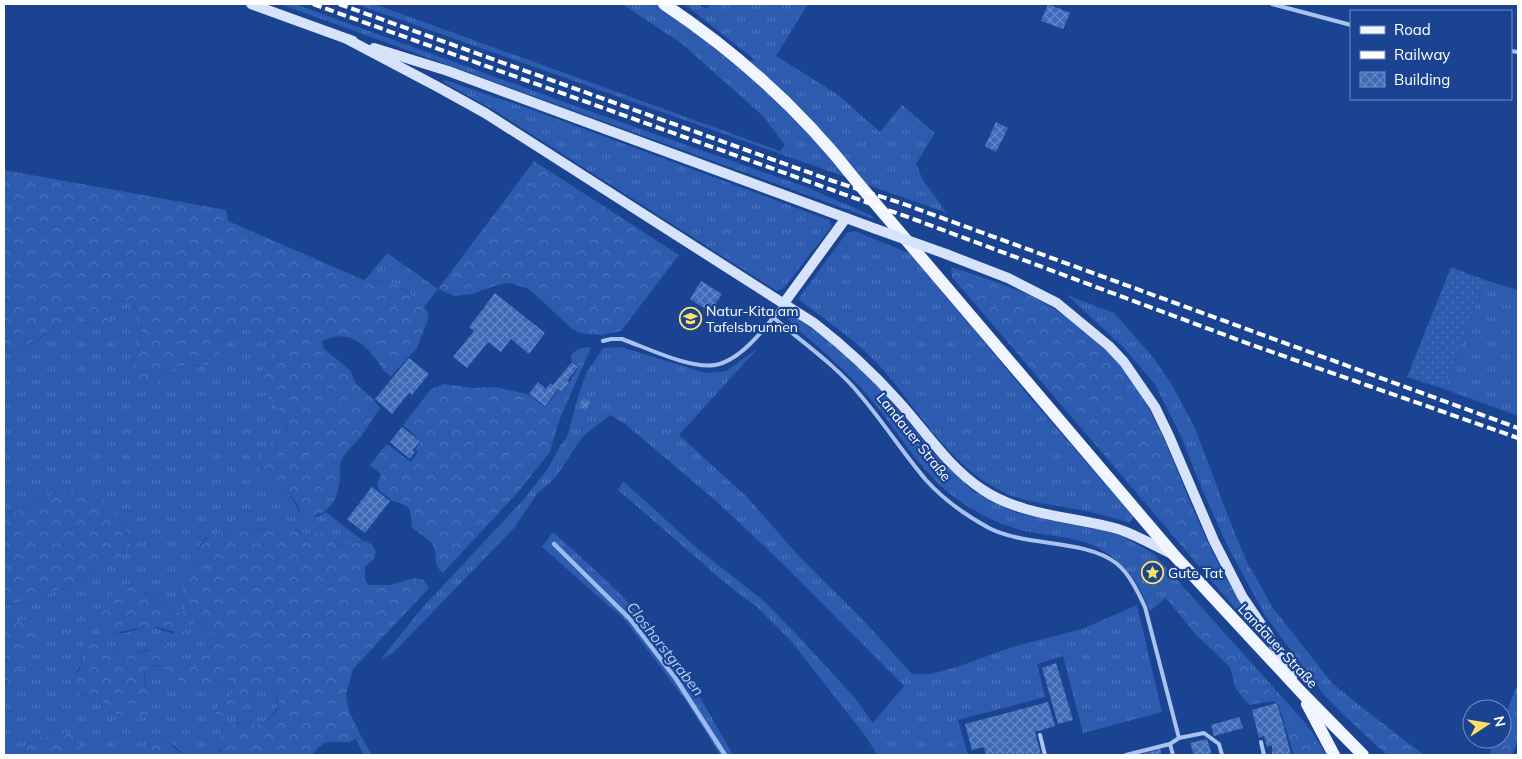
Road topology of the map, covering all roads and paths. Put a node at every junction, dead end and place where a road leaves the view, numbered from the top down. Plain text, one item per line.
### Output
1 (251, 4) edge
2 (664, 4) edge
3 (1272, 4) edge
4 (1350, 25) edge
5 (347, 39) junction
6 (846, 218) junction
7 (784, 303) junction
8 (774, 318) junction
9 (603, 341) dead end
10 (1174, 555) junction
11 (1302, 693) junction
12 (1040, 735) dead end
13 (1178, 738) junction
14 (1261, 742) dead end
15 (1170, 744) junction
16 (1045, 755) edge
17 (1126, 755) edge
18 (1173, 755) edge
19 (1222, 755) edge
20 (1264, 755) edge
21 (1334, 755) edge
22 (1363, 755) edge

1 - 5 main road
2 - 10 main road, Landauer Straße
3 - 4 lane
5 - 6 main road
5 - 7 main road
6 - 7 main road
6 - 11 main road, bridge
7 - 8 lane
7 - 10 main road
8 - 9 lane
8 - 13 lane, Landauer Straße
10 - 11 main road, Landauer Straße
11 - 21 main road
11 - 22 main road, Landauer Straße
12 - 16 lane
13 - 15 lane
13 - 19 lane
14 - 20 lane
15 - 17 lane
15 - 18 lane

